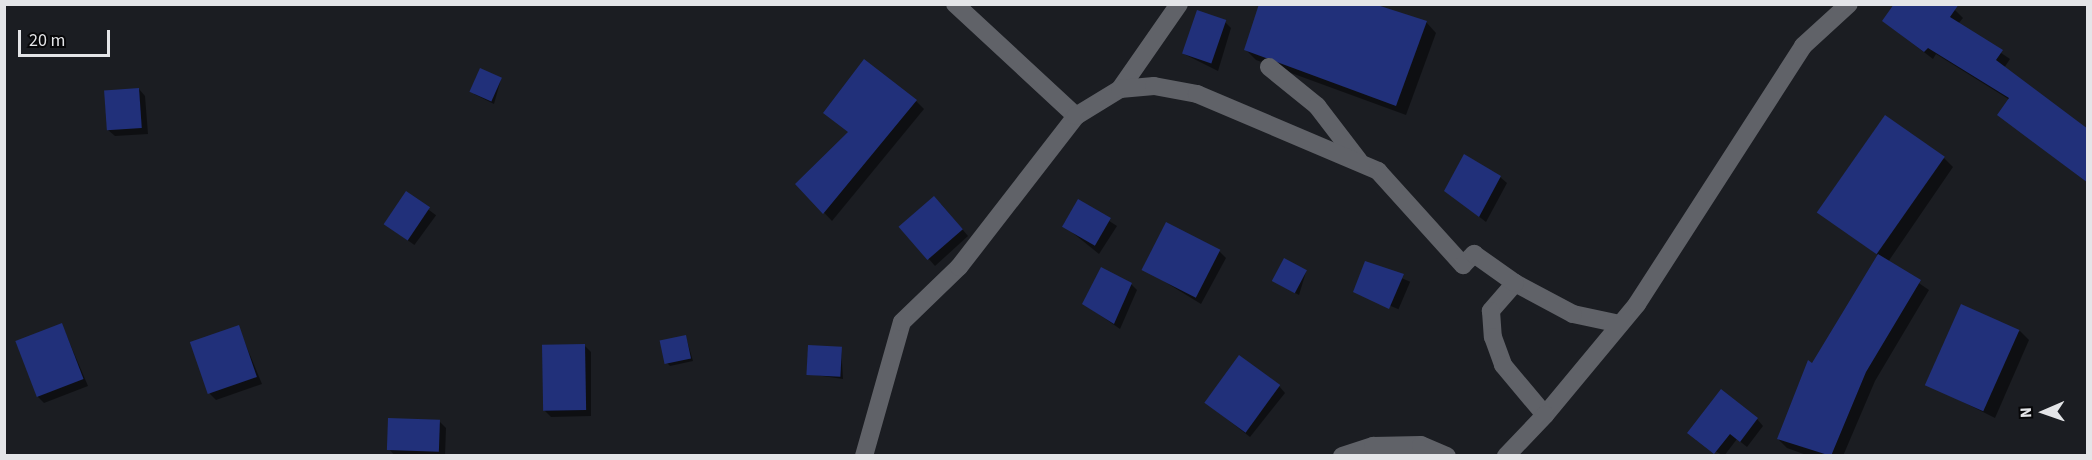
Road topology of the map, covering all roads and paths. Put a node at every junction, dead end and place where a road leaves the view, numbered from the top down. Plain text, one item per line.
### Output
1 (955, 4) edge
2 (1179, 4) edge
3 (1849, 4) edge
4 (1269, 67) dead end
5 (1120, 89) junction
6 (1076, 116) junction
7 (1360, 163) junction
8 (1515, 283) junction
9 (1620, 324) junction
10 (1545, 415) junction
11 (864, 456) edge
12 (1342, 456) edge
13 (1447, 456) edge
14 (1506, 456) edge

1 - 6 street
2 - 5 street
3 - 9 street
4 - 7 street
5 - 6 street
5 - 7 street
6 - 11 street
7 - 8 street
8 - 9 street
8 - 10 street
9 - 10 street
10 - 14 street
12 - 13 street

